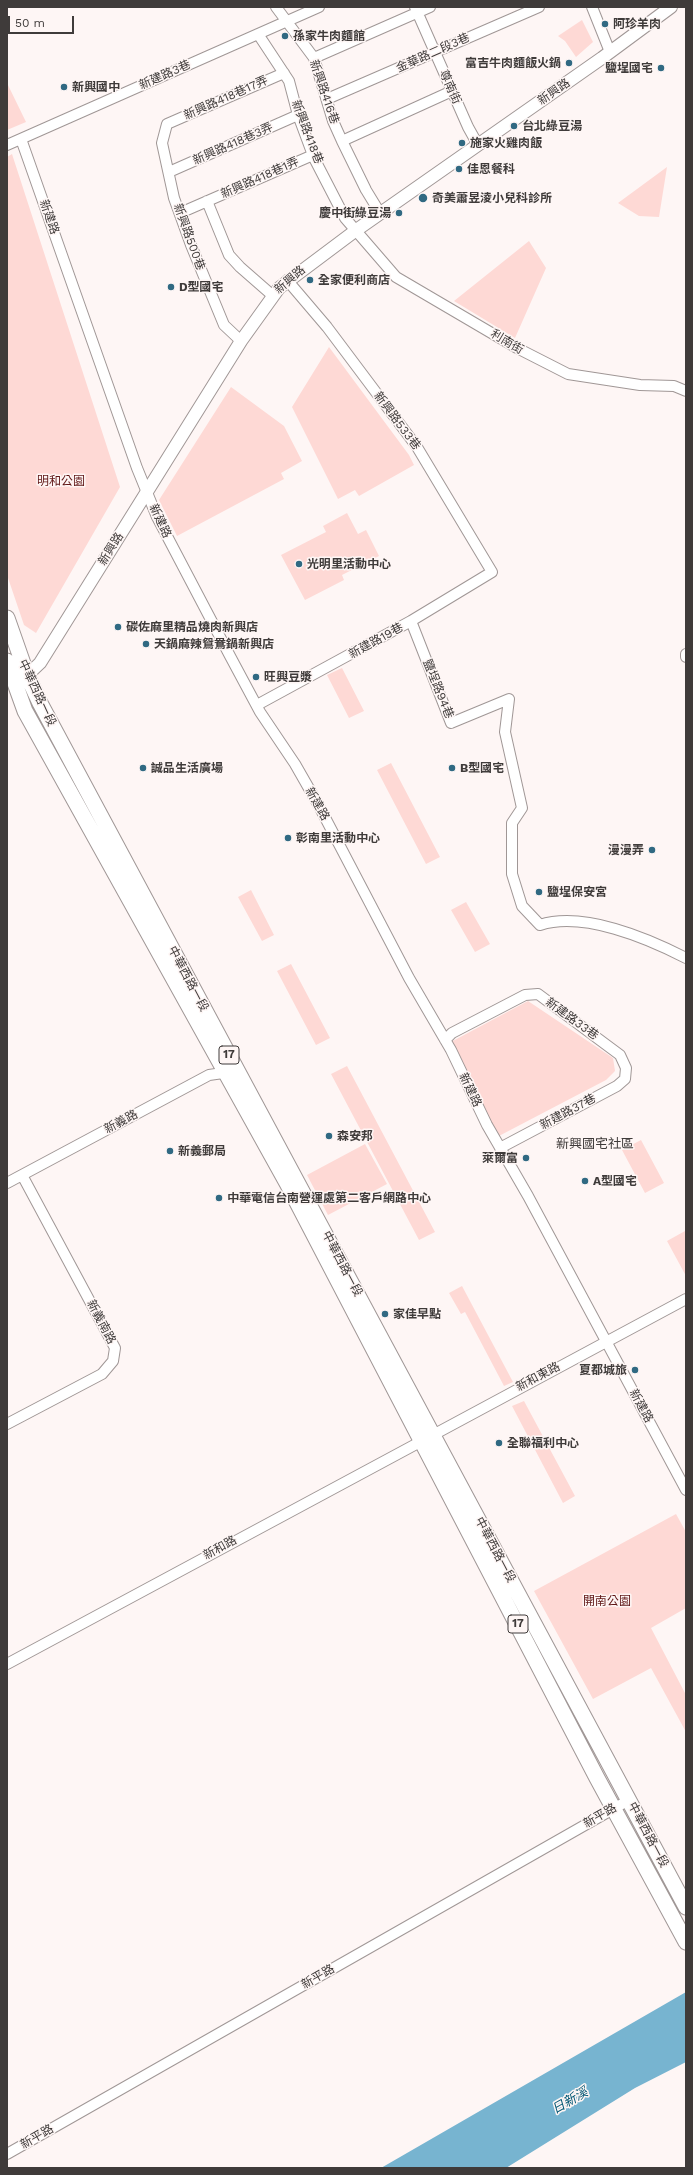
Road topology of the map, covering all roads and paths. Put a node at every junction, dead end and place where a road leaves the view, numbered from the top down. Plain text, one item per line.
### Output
1 (276, 7) edge
2 (319, 7) edge
3 (430, 7) edge
4 (539, 7) edge
5 (592, 7) edge
6 (671, 7) edge
7 (416, 10) edge
8 (287, 21) junction
9 (258, 34) junction
10 (435, 52) junction
11 (610, 52) junction
12 (314, 58) junction
13 (284, 73) junction
14 (452, 91) junction
15 (327, 99) junction
16 (298, 115) junction
17 (167, 124) joint
18 (21, 139) junction
19 (342, 141) junction
20 (7, 145) edge
21 (478, 145) junction
22 (313, 155) junction
23 (169, 172) junction
24 (207, 201) junction
25 (180, 213) junction
26 (380, 214) junction
27 (355, 231) junction
28 (288, 280) junction
29 (272, 295) junction
30 (241, 341) junction
31 (686, 391) edge
32 (147, 493) junction
33 (492, 572) joint
34 (7, 618) edge
35 (411, 622) junction
36 (7, 661) edge
37 (27, 675) junction
38 (11, 689) edge
39 (256, 705) junction
40 (686, 958) edge
41 (445, 1040) junction
42 (626, 1068) joint
43 (231, 1072) junction
44 (500, 1148) junction
45 (22, 1175) junction
46 (7, 1183) edge
47 (686, 1299) edge
48 (605, 1341) junction
49 (7, 1424) edge
50 (427, 1437) junction
51 (686, 1490) edge
52 (7, 1664) edge
53 (629, 1800) junction
54 (614, 1808) junction
55 (686, 1907) edge
56 (686, 1942) edge
57 (7, 2154) edge

1 - 8 street, 新興路416巷
2 - 8 street, 新建路3巷
3 - 7 street
4 - 10 street, 金華路二段3巷
5 - 11 street
6 - 11 street, 新興路
7 - 10 street, 尊南街
7 - 12 street
8 - 9 street, 新建路3巷
8 - 12 street, 新興路416巷
9 - 13 street, 新興路418巷
9 - 18 street, 新建路3巷
10 - 14 street, 尊南街
10 - 15 street, 金華路二段3巷
11 - 21 street, 新興路
12 - 15 street, 新興路416巷
13 - 16 street, 新興路418巷
13 - 17 street, 新興路418巷17弄
14 - 19 street, 新興路416巷
14 - 21 street, 尊南街
15 - 19 street, 新興路416巷
16 - 22 street, 新興路418巷
16 - 23 street, 新興路418巷3弄
17 - 23 street, 新興路500巷
18 - 20 street, 新建路3巷
18 - 32 street, 新建路
19 - 26 street, 新興路416巷
21 - 26 street, 新興路
22 - 24 street, 新興路418巷1弄
22 - 27 street, 新興路418巷
23 - 25 street, 新興路500巷
24 - 25 street, 新興路418巷1弄
24 - 29 street, 新興路418巷1弄
25 - 30 street, 新興路500巷
26 - 27 street, 新興路
27 - 28 street, 新興路
27 - 31 street, 利南街
28 - 29 street, 新興路
28 - 33 street, 新興路533巷
29 - 30 street, 新興路
30 - 32 street, 新興路
32 - 37 street, 新興路
32 - 39 street, 新建路
33 - 35 street, 新建路19巷
34 - 37 main road, 中華西路一段 / 17
35 - 39 street, 新建路19巷
35 - 40 street, 鹽埕路94巷
36 - 38 main road, 中華西路一段 / 17
37 - 38 street, 新興路
37 - 43 main road, 中華西路一段 / 17
38 - 43 main road, 中華西路一段 / 17
39 - 41 street, 新建路
41 - 42 street, 新建路33巷
41 - 44 street, 新建路
42 - 44 street, 新建路37巷
43 - 45 street, 新義路
43 - 50 main road, 中華西路一段 / 17
44 - 48 street, 新建路
45 - 46 street, 新義路
45 - 49 street, 新義南路
47 - 48 street, 新和東路
48 - 50 street, 新和東路
48 - 51 street, 新建路
50 - 52 street, 新和路
50 - 53 main road, 中華西路一段 / 17
50 - 54 main road, 中華西路一段 / 17
53 - 54 street, 新平路
53 - 55 main road, 中華西路一段 / 17
54 - 56 main road, 中華西路一段 / 17
54 - 57 street, 新平路

